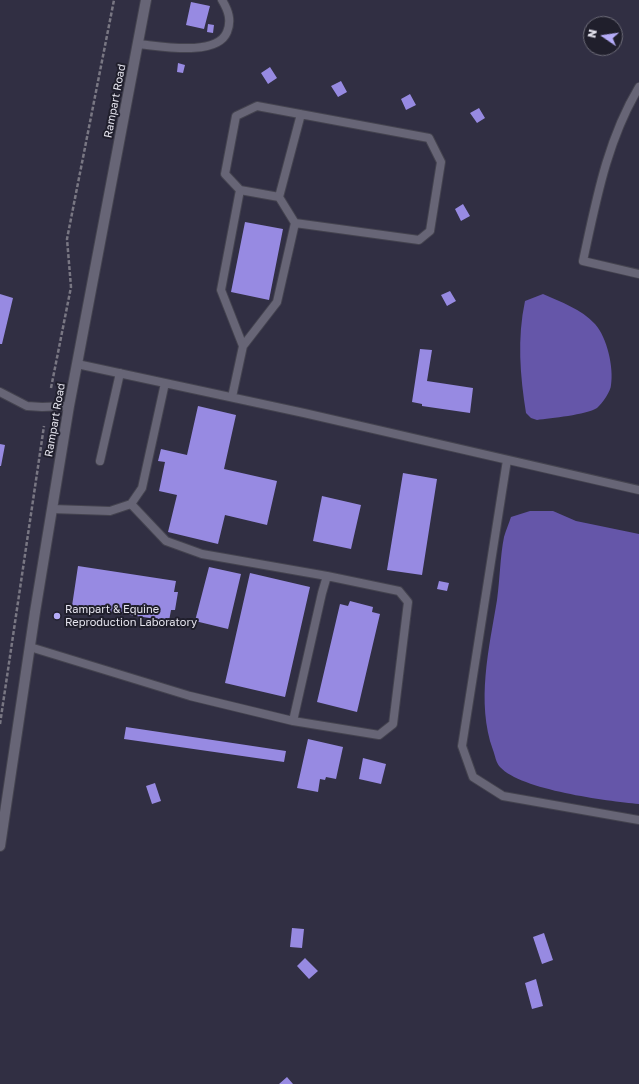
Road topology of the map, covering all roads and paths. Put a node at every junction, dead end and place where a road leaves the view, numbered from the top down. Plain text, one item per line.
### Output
1 (114, 0) edge
2 (146, 0) edge
3 (222, 0) edge
4 (138, 44) junction
5 (639, 87) edge
6 (301, 114) junction
7 (240, 190) junction
8 (279, 197) junction
9 (295, 222) junction
10 (639, 274) edge
11 (243, 346) junction
12 (77, 364) junction
13 (120, 373) junction
14 (165, 383) junction
15 (51, 388) dead end
16 (0, 392) edge
17 (232, 397) junction
18 (69, 406) junction
19 (44, 426) dead end
20 (507, 460) junction
21 (100, 461) dead end
22 (639, 490) edge
23 (131, 504) junction
24 (52, 509) junction
25 (327, 576) junction
26 (30, 647) junction
27 (293, 721) junction
28 (0, 724) edge
29 (639, 820) edge
30 (0, 846) edge

1 - 15 path
2 - 4 street, Rampart Road
3 - 4 lane
4 - 12 street, Rampart Road
5 - 10 lane
6 - 7 lane
6 - 8 lane
6 - 9 lane
7 - 8 lane
7 - 11 lane
8 - 9 lane
9 - 11 lane
11 - 17 lane
12 - 13 lane
12 - 18 street, Rampart Road
13 - 14 lane
13 - 21 lane
14 - 17 lane
14 - 23 lane
16 - 18 lane
17 - 20 lane
18 - 24 street, Rampart Road
19 - 28 path
20 - 22 lane
20 - 29 lane
23 - 24 lane
23 - 25 lane
24 - 26 street, Rampart Road
25 - 27 lane
25 - 27 lane
26 - 27 lane
26 - 30 street, Rampart Road

